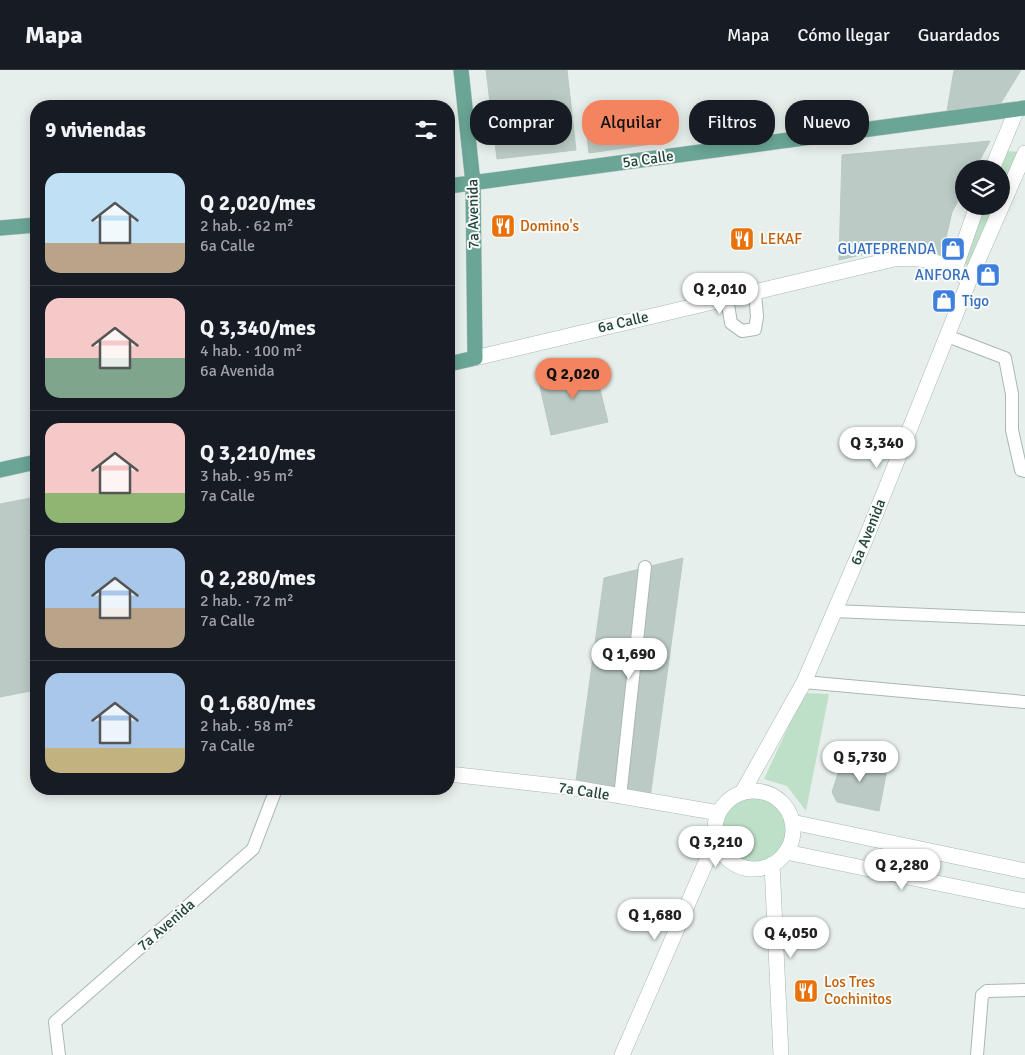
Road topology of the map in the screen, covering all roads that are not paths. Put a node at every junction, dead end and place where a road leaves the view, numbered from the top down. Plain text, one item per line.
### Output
1 (461, 70) edge
2 (1021, 108) edge
3 (1025, 153) edge
4 (996, 160) edge
5 (473, 183) junction
6 (455, 185) edge
7 (974, 215) edge
8 (30, 226) edge
9 (0, 228) edge
10 (955, 269) junction
11 (969, 281) junction
12 (755, 292) junction
13 (727, 298) junction
14 (947, 336) junction
15 (475, 358) junction
16 (455, 363) edge
17 (30, 463) edge
18 (0, 470) edge
19 (1025, 472) edge
20 (645, 567) dead end
21 (834, 611) junction
22 (1025, 619) edge
23 (804, 682) junction
24 (1025, 702) edge
25 (455, 775) edge
26 (742, 793) junction
27 (274, 795) edge
28 (620, 797) junction
29 (719, 813) junction
30 (792, 822) junction
31 (716, 839) junction
32 (786, 852) junction
33 (772, 864) junction
34 (1025, 871) edge
35 (1025, 901) edge
36 (1025, 990) edge
37 (59, 1055) edge
38 (622, 1055) edge
39 (781, 1055) edge
40 (977, 1055) edge

1 - 5 main road, 7a Avenida
2 - 4 street
2 - 5 main road, 5a Calle
3 - 11 street, 6a Avenida
5 - 6 main road, 5a Calle
5 - 15 main road, 7a Avenida
7 - 10 street
8 - 9 main road
10 - 11 street, 6a Calle
10 - 12 street, 6a Calle
11 - 14 street, 6a Avenida
12 - 13 street, 6a Calle
12 - 13 lane
13 - 15 street, 6a Calle
14 - 19 lane
14 - 21 street, 6a Avenida
15 - 16 main road, 6a Calle
17 - 18 main road
20 - 28 lane
21 - 22 lane
21 - 23 street, 6a Avenida
23 - 24 lane
23 - 26 street, 6a Avenida
25 - 28 street, 7a Calle
26 - 29 street
26 - 30 street
27 - 37 lane, 7a Avenida
28 - 29 street, 7a Calle
29 - 31 street
30 - 32 street
30 - 34 street
31 - 33 street
31 - 38 street
32 - 33 street
32 - 35 street
33 - 39 street
36 - 40 lane

